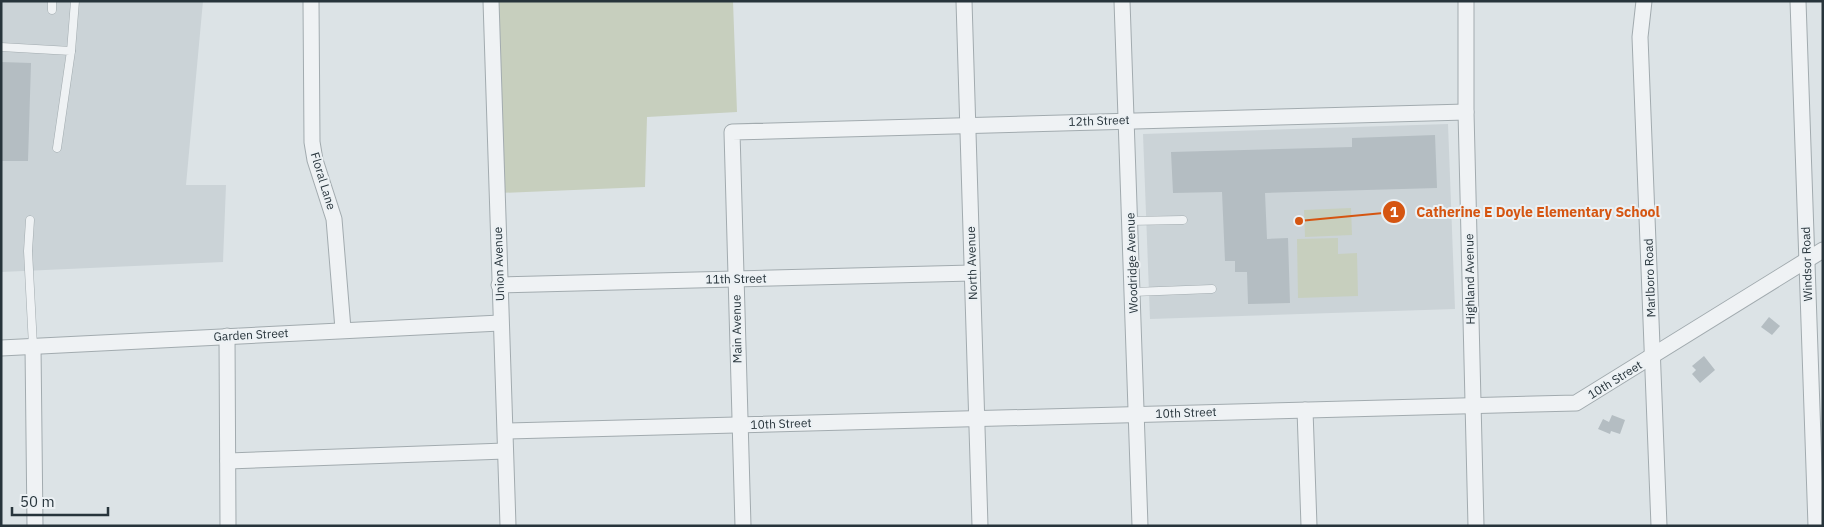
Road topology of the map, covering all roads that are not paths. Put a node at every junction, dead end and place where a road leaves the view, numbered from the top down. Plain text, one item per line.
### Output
1 (75, 1) edge
2 (311, 1) edge
3 (491, 1) edge
4 (964, 1) edge
5 (1122, 1) edge
6 (1466, 1) edge
7 (1644, 1) edge
8 (1798, 1) edge
9 (1, 48) edge
10 (71, 51) junction
11 (1466, 112) junction
12 (1127, 120) junction
13 (968, 125) junction
14 (732, 132) joint
15 (57, 148) dead end
16 (30, 220) dead end
17 (1184, 220) dead end
18 (1130, 221) junction
19 (1823, 250) edge
20 (1807, 260) junction
21 (972, 274) junction
22 (736, 279) junction
23 (499, 285) junction
24 (1212, 289) dead end
25 (1132, 292) junction
26 (500, 323) junction
27 (343, 329) junction
28 (227, 336) junction
29 (33, 346) junction
30 (1, 348) edge
31 (1652, 357) junction
32 (1474, 405) junction
33 (1305, 410) junction
34 (1137, 414) junction
35 (977, 419) junction
36 (740, 425) junction
37 (506, 431) junction
38 (505, 451) junction
39 (228, 461) junction
40 (35, 526) edge
41 (228, 526) edge
42 (508, 526) edge
43 (743, 526) edge
44 (980, 526) edge
45 (1140, 526) edge
46 (1309, 526) edge
47 (1476, 526) edge
48 (1658, 526) edge
49 (1816, 526) edge

1 - 10 lane
2 - 27 street, Floral Lane
3 - 23 street, Union Avenue
4 - 13 street, North Avenue
5 - 12 street, Woodridge Avenue
6 - 11 street, Highland Avenue
7 - 31 street, Marlboro Road
8 - 20 street, Windsor Road
9 - 10 lane
10 - 15 lane
11 - 12 street, 12th Street
11 - 32 street, Highland Avenue
12 - 13 street, 12th Street
12 - 18 street, Woodridge Avenue
13 - 14 street, 12th Street
13 - 21 street, North Avenue
14 - 22 street, Main Avenue
16 - 29 lane
17 - 18 lane
18 - 25 street, Woodridge Avenue
19 - 20 street, 10th Street
20 - 31 street, 10th Street
20 - 49 street, Windsor Road
21 - 22 street, 11th Street
21 - 35 street, North Avenue
22 - 23 street, 11th Street
22 - 36 street, Main Avenue
23 - 26 street, Union Avenue
24 - 25 lane
25 - 34 street, Woodridge Avenue
26 - 27 street, Garden Street
26 - 37 street, Union Avenue
27 - 28 street, Garden Street
28 - 29 street, Garden Street
28 - 39 street
29 - 30 street, Garden Street
29 - 40 street
31 - 32 street, 10th Street
31 - 48 street, Marlboro Road
32 - 33 street, 10th Street
32 - 47 street, Highland Avenue
33 - 34 street, 10th Street
33 - 46 street
34 - 35 street, 10th Street
34 - 45 street, Woodridge Avenue
35 - 36 street, 10th Street
35 - 44 street, North Avenue
36 - 37 street, 10th Street
36 - 43 street, Main Avenue
37 - 38 street, Union Avenue
38 - 39 street
38 - 42 street, Union Avenue
39 - 41 street

